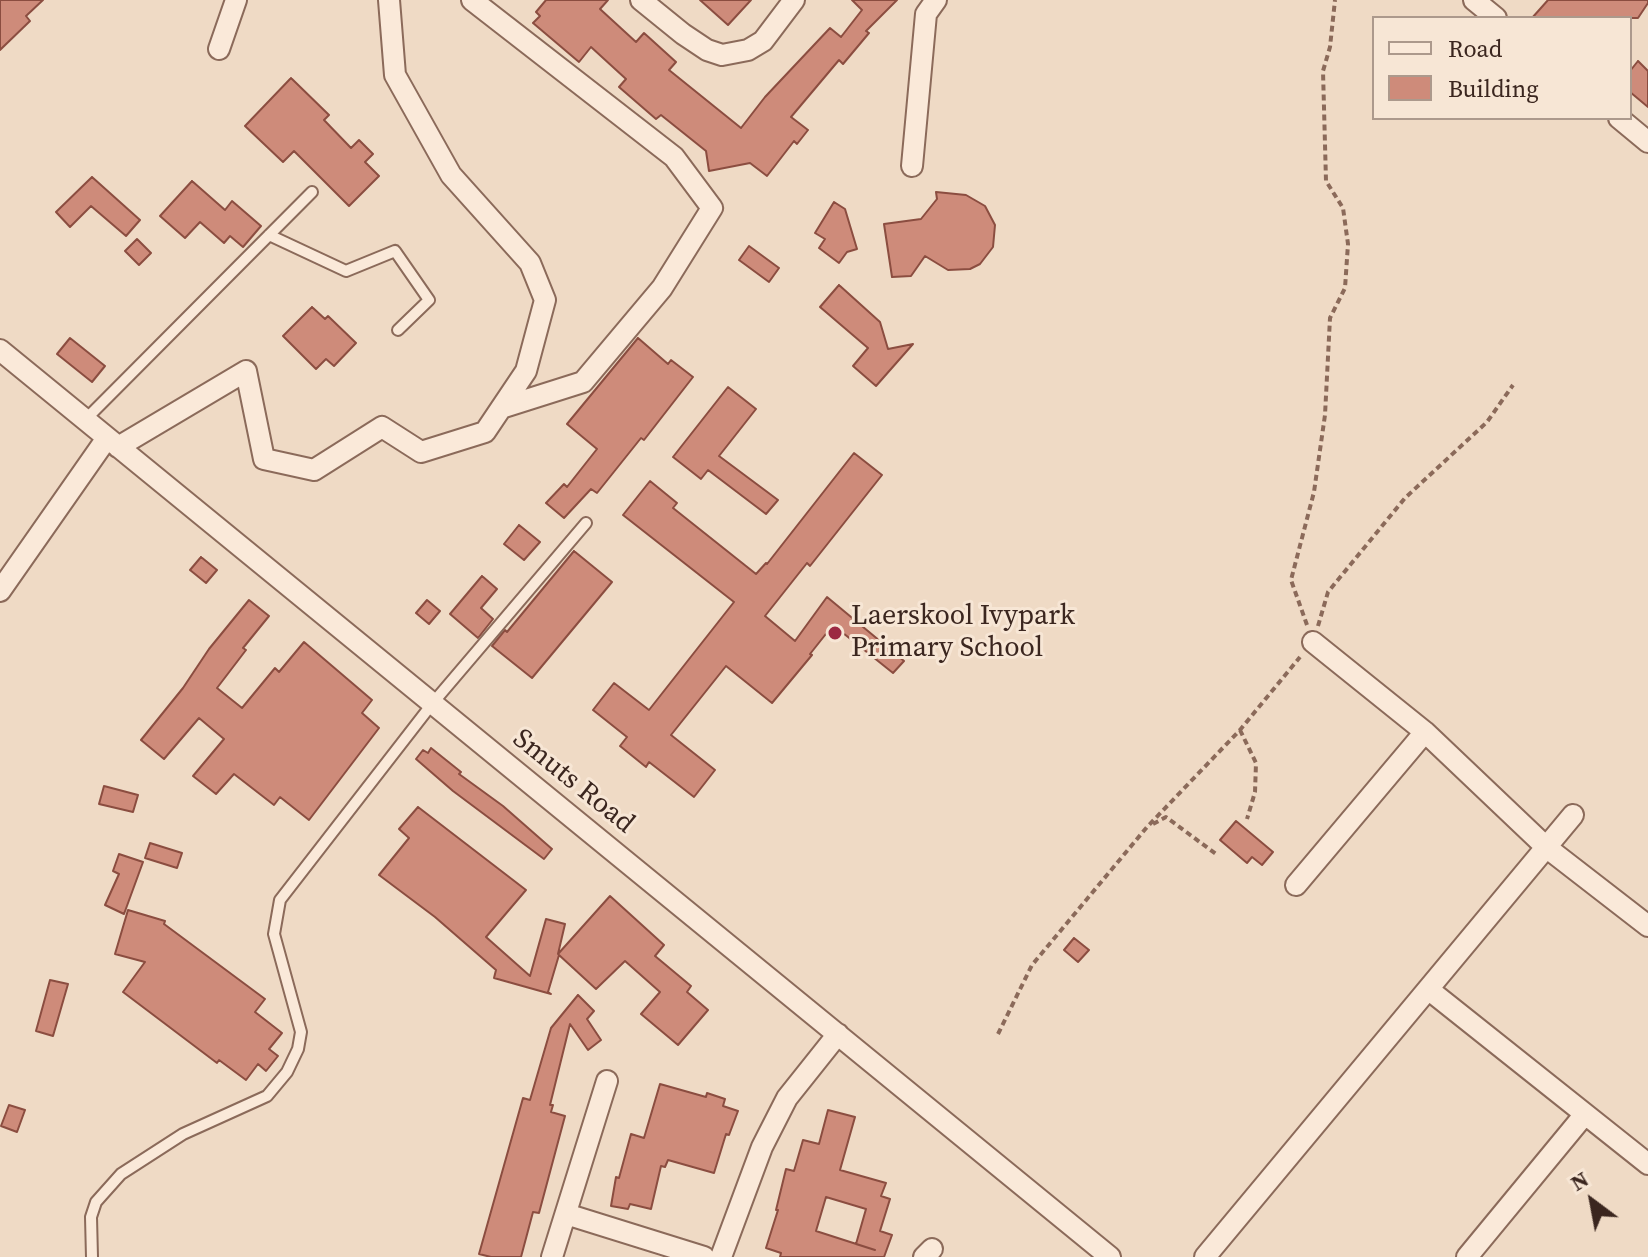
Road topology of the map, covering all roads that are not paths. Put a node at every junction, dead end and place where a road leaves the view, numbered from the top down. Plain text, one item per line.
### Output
1 (236, 0) edge
2 (389, 0) edge
3 (472, 0) edge
4 (641, 0) edge
5 (794, 0) edge
6 (936, 0) edge
7 (1474, 0) edge
8 (1494, 16) edge
9 (219, 49) dead end
10 (1621, 120) edge
11 (1648, 142) edge
12 (912, 166) dead end
13 (312, 192) dead end
14 (269, 235) junction
15 (398, 330) dead end
16 (0, 350) edge
17 (501, 408) junction
18 (85, 420) junction
19 (112, 442) junction
20 (586, 523) dead end
21 (0, 591) edge
22 (1313, 642) road end
23 (432, 704) junction
24 (1425, 732) junction
25 (1573, 815) dead end
26 (1546, 847) junction
27 (1296, 885) dead end
28 (1648, 926) edge
29 (1428, 989) junction
30 (838, 1034) junction
31 (607, 1081) dead end
32 (1585, 1114) junction
33 (1648, 1164) edge
34 (566, 1214) junction
35 (1473, 1255) edge
36 (92, 1257) edge
37 (552, 1257) edge
38 (704, 1257) edge
39 (721, 1257) edge
40 (1110, 1257) edge
41 (1205, 1257) edge

1 - 9 street
2 - 17 street
3 - 17 street
4 - 5 street
6 - 12 street
7 - 8 street
10 - 11 street
13 - 14 lane
14 - 15 lane
14 - 18 lane
16 - 18 street, Smuts Road
17 - 19 street
18 - 19 street, Smuts Road
19 - 21 street
19 - 23 street, Smuts Road
20 - 23 lane
22 - 24 street
23 - 30 street, Smuts Road
23 - 36 lane
24 - 26 street
24 - 27 street
25 - 26 street
26 - 28 street
26 - 29 street
29 - 32 street
29 - 41 street
30 - 39 street
30 - 40 street, Smuts Road
31 - 34 street
32 - 33 street
32 - 35 street
34 - 37 street
34 - 38 street

